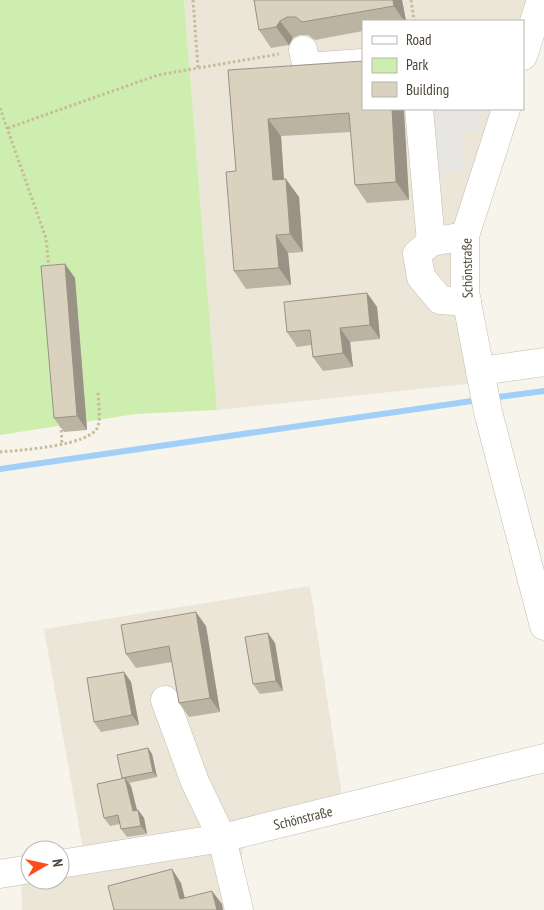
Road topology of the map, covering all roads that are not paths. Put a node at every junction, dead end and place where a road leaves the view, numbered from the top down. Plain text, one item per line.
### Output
1 (541, 0) edge
2 (303, 50) road end
3 (524, 53) edge
4 (362, 63) edge
5 (419, 110) edge
6 (506, 110) edge
7 (465, 236) junction
8 (431, 242) junction
9 (467, 302) junction
10 (544, 362) edge
11 (483, 390) junction
12 (544, 626) edge
13 (164, 700) dead end
14 (544, 758) edge
15 (222, 838) junction
16 (70, 862) edge
17 (20, 871) edge
18 (0, 874) edge
19 (239, 910) edge

1 - 3 street
2 - 4 street
5 - 8 street
6 - 7 street, Schönstraße
7 - 8 street
7 - 9 street, Schönstraße
8 - 9 street
9 - 11 street, Schönstraße
10 - 11 street
11 - 12 street, Schönstraße
13 - 15 street
14 - 15 street, Schönstraße
15 - 16 street, Schönstraße
15 - 19 street
17 - 18 street

